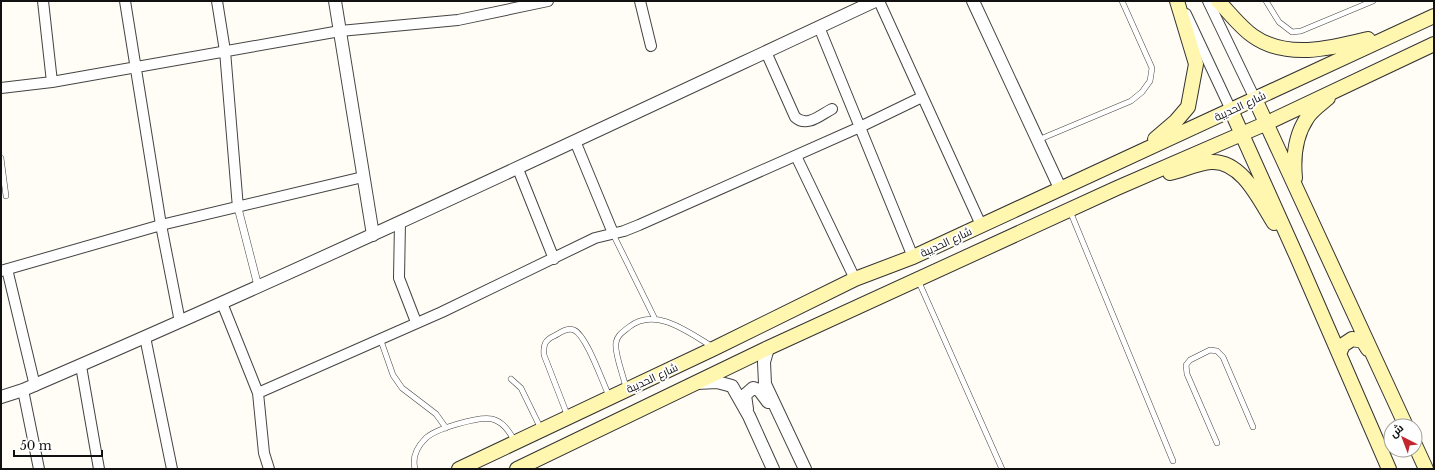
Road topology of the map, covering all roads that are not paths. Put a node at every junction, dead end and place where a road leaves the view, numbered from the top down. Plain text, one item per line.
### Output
1 (43, 1) edge
2 (125, 1) edge
3 (217, 1) edge
4 (336, 1) edge
5 (548, 1) edge
6 (640, 1) edge
7 (875, 1) edge
8 (879, 1) edge
9 (973, 1) edge
10 (1122, 1) edge
11 (1177, 1) edge
12 (1180, 1) edge
13 (1208, 1) edge
14 (1218, 1) edge
15 (1266, 1) edge
16 (1373, 1) edge
17 (1434, 16) edge
18 (819, 27) junction
19 (340, 31) junction
20 (1400, 32) junction
21 (1434, 44) edge
22 (651, 46) dead end
23 (225, 51) junction
24 (766, 52) junction
25 (134, 67) junction
26 (52, 82) junction
27 (1, 88) edge
28 (1339, 88) junction
29 (922, 96) junction
30 (1255, 98) junction
31 (832, 109) dead end
32 (1231, 110) junction
33 (1267, 123) junction
34 (860, 127) junction
35 (1241, 134) junction
36 (1038, 140) junction
37 (575, 141) junction
38 (1136, 153) junction
39 (796, 156) junction
40 (1, 158) edge
41 (518, 169) junction
42 (363, 177) junction
43 (1060, 188) junction
44 (1117, 188) junction
45 (1297, 190) junction
46 (6, 196) dead end
47 (238, 208) junction
48 (1070, 210) junction
49 (400, 222) junction
50 (161, 225) junction
51 (981, 225) junction
52 (613, 233) junction
53 (373, 235) junction
54 (913, 257) junction
55 (1297, 257) junction
56 (554, 259) junction
57 (4, 270) edge
58 (855, 279) junction
59 (918, 280) junction
60 (258, 286) junction
61 (222, 303) junction
62 (655, 319) junction
63 (180, 322) junction
64 (416, 322) junction
65 (144, 337) junction
66 (380, 338) junction
67 (715, 348) junction
68 (768, 348) junction
69 (1339, 354) junction
70 (1373, 355) junction
71 (81, 366) junction
72 (511, 379) dead end
73 (696, 383) junction
74 (29, 388) junction
75 (627, 389) junction
76 (258, 393) junction
77 (1, 397) edge
78 (610, 398) junction
79 (749, 416) junction
80 (569, 418) junction
81 (782, 418) junction
82 (1402, 418) edge
83 (1253, 427) dead end
84 (446, 428) junction
85 (542, 430) junction
86 (516, 442) junction
87 (1217, 443) dead end
88 (1421, 458) edge
89 (1173, 462) dead end
90 (524, 467) edge
91 (39, 469) edge
92 (99, 469) edge
93 (172, 469) edge
94 (269, 469) edge
95 (415, 469) edge
96 (459, 469) edge
97 (773, 469) edge
98 (805, 469) edge
99 (1002, 469) edge
100 (1389, 469) edge
101 (1426, 469) edge

1 - 26 street
2 - 25 street
3 - 23 street
4 - 19 street
5 - 19 street
6 - 22 street
7 - 18 street
8 - 29 street
9 - 36 street
10 - 36 lane
11 - 38 main road
12 - 32 street
13 - 30 street
14 - 20 main road
15 - 16 lane
17 - 20 main road, شارع الحديبة
18 - 24 street
18 - 34 street
19 - 23 street
19 - 42 street
20 - 30 main road, شارع الحديبة
21 - 28 main road, شارع الحديبة
23 - 25 street
23 - 47 street
24 - 31 street
24 - 37 street
25 - 26 street
25 - 50 street
26 - 27 street
28 - 33 main road, شارع الحديبة
28 - 45 main road
29 - 34 street
29 - 51 street
30 - 32 main road, شارع الحديبة
30 - 33 main road
32 - 35 main road
32 - 38 main road, شارع الحديبة
33 - 35 main road, شارع الحديبة
33 - 45 main road
34 - 39 street
34 - 54 street
35 - 44 main road, شارع الحديبة
35 - 55 main road
36 - 43 street
37 - 41 street
37 - 52 street
38 - 43 main road, شارع الحديبة
39 - 52 street
39 - 58 street
40 - 46 lane
41 - 49 street
41 - 56 street
42 - 47 street
42 - 53 street
43 - 51 main road, شارع الحديبة
44 - 48 main road, شارع الحديبة
44 - 55 main road
45 - 70 main road
47 - 50 street
47 - 60 street
48 - 59 main road, شارع الحديبة
48 - 89 lane
49 - 53 street
49 - 64 street
50 - 57 street
50 - 63 street
51 - 54 main road, شارع الحديبة
52 - 56 street
52 - 62 lane
53 - 60 street
54 - 58 main road, شارع الحديبة
55 - 69 main road
56 - 64 street
57 - 74 street
58 - 67 main road, شارع الحديبة
59 - 68 main road, شارع الحديبة
59 - 99 lane
60 - 61 street
61 - 63 street
61 - 76 street
62 - 67 lane
62 - 75 lane
63 - 65 street
64 - 66 street
65 - 71 street
65 - 93 street
66 - 76 street
66 - 84 lane
67 - 75 main road, شارع الحديبة
68 - 73 main road, شارع الحديبة
68 - 81 street
69 - 70 main road
69 - 100 main road
70 - 82 main road
71 - 74 street
71 - 92 street
72 - 85 lane
73 - 79 street
73 - 90 main road, شارع الحديبة
74 - 77 street
74 - 91 street
75 - 78 main road, شارع الحديبة
76 - 94 street
78 - 80 main road, شارع الحديبة
78 - 80 lane
79 - 81 street
79 - 97 street
80 - 85 main road, شارع الحديبة
81 - 98 street
83 - 87 lane
84 - 86 lane
84 - 95 lane
85 - 86 main road, شارع الحديبة
86 - 96 main road, شارع الحديبة
88 - 101 main road

